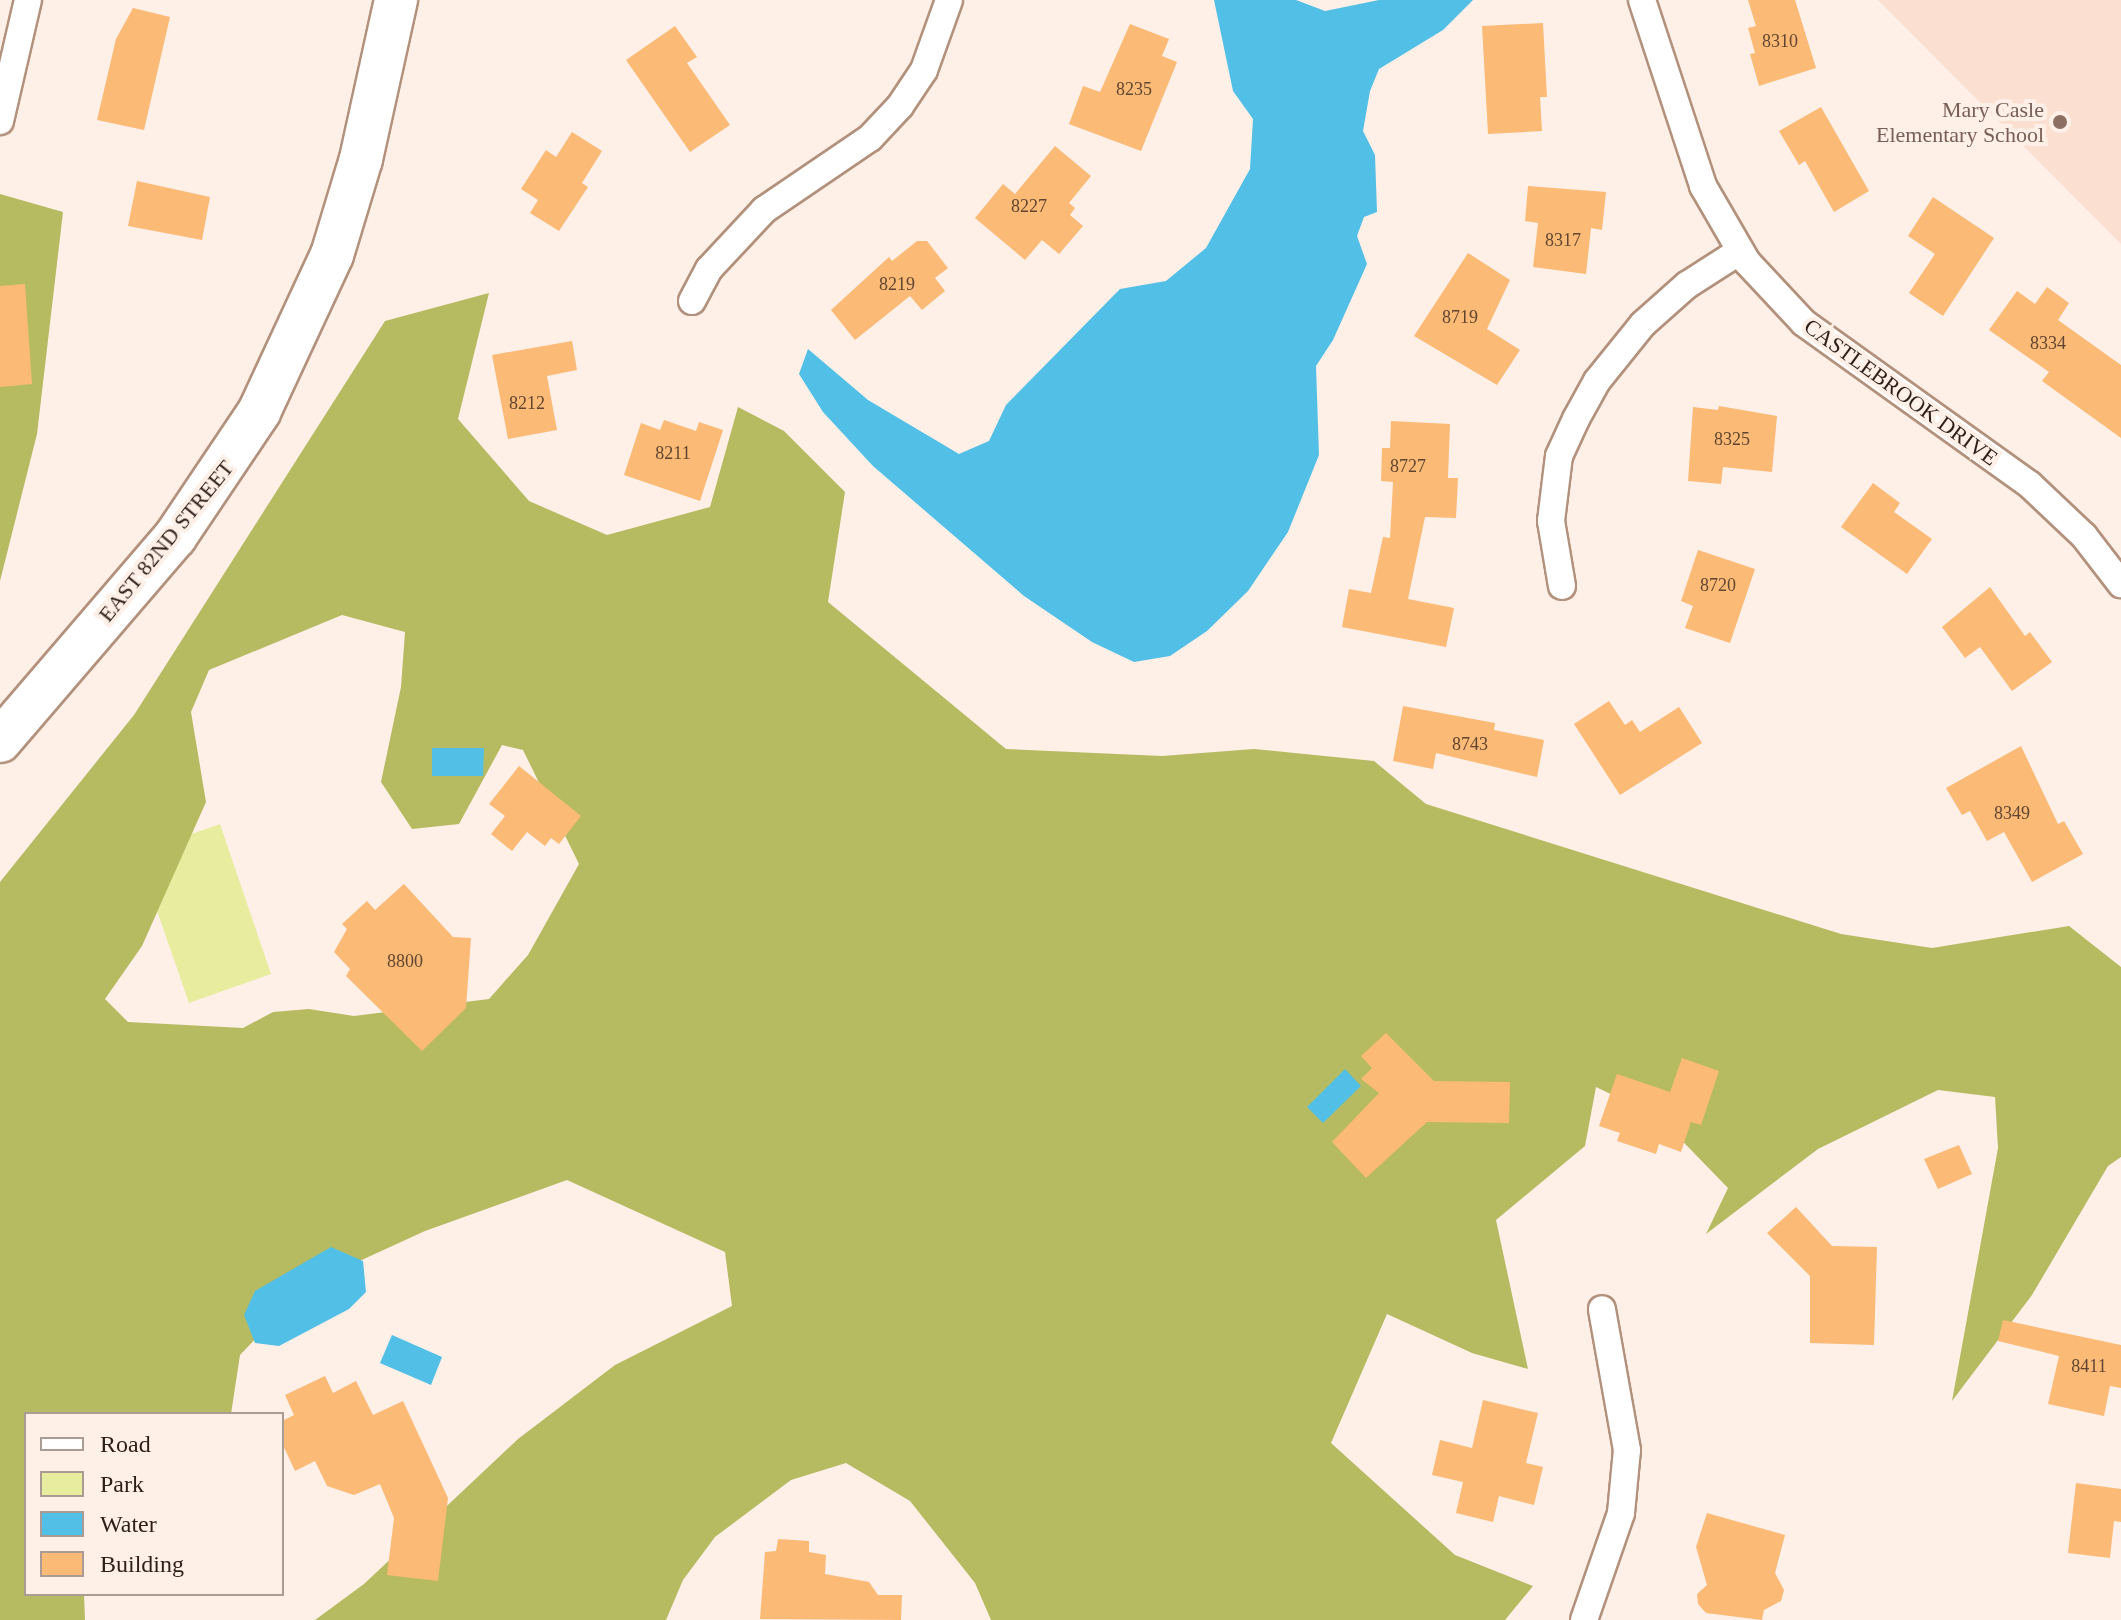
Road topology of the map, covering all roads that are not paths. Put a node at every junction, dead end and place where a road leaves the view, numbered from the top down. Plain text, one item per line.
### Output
1 (28, 0) edge
2 (396, 0) edge
3 (1642, 0) edge
4 (939, 3) edge
5 (0, 121) edge
6 (1740, 251) junction
7 (692, 301) dead end
8 (2121, 584) edge
9 (1562, 586) dead end
10 (0, 741) edge
11 (1602, 1309) dead end
12 (1584, 1620) edge

1 - 5 street
2 - 10 main road, EAST 82ND STREET
3 - 6 street, CASTLEBROOK DRIVE
4 - 7 street
6 - 8 street, CASTLEBROOK DRIVE
6 - 9 street
11 - 12 street

